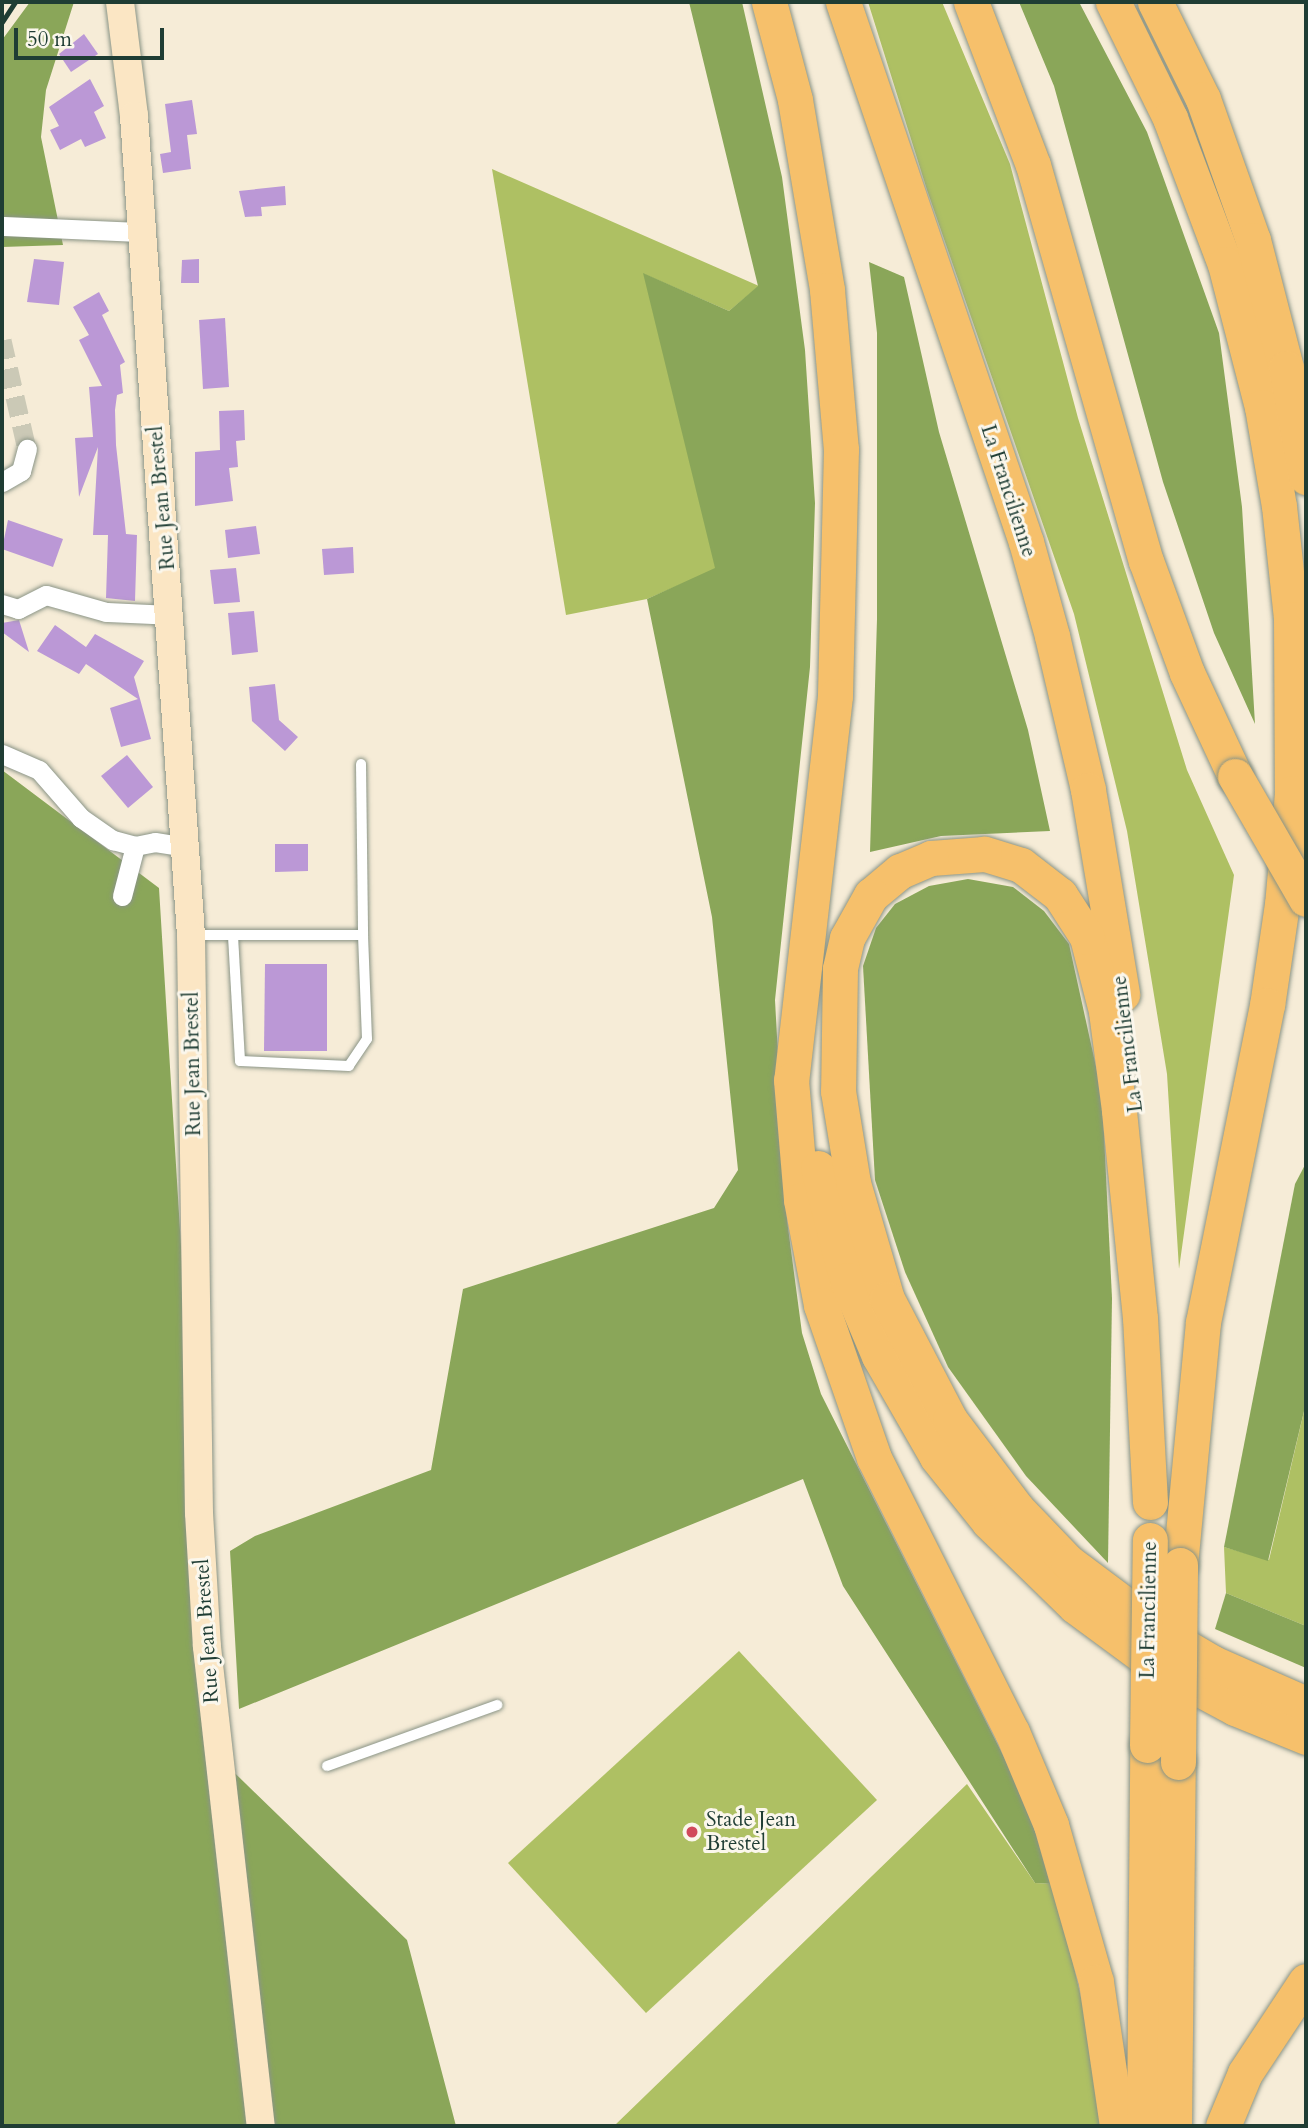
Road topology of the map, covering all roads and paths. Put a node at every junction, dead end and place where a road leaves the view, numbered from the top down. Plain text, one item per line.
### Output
1 (120, 2) edge
2 (769, 2) edge
3 (843, 2) edge
4 (971, 2) edge
5 (1113, 2) edge
6 (1155, 2) edge
7 (2, 226) edge
8 (141, 232) junction
9 (1253, 240) junction
10 (1306, 384) edge
11 (27, 449) tunnel mouth
12 (1306, 477) edge
13 (2, 482) edge
14 (2, 604) edge
15 (171, 615) junction
16 (2, 754) edge
17 (361, 764) dead end
18 (1306, 816) edge
19 (135, 846) junction
20 (186, 848) junction
21 (122, 896) dead end
22 (1306, 899) edge
23 (191, 935) junction
24 (233, 935) junction
25 (363, 935) junction
26 (799, 1034) junction
27 (1248, 1098) junction
28 (1150, 1502) junction
29 (1306, 1704) edge
30 (497, 1705) dead end
31 (1306, 1737) edge
32 (327, 1766) dead end
33 (1306, 1981) edge
34 (261, 2126) edge
35 (1118, 2126) edge
36 (1144, 2126) edge
37 (1174, 2126) edge
38 (1223, 2126) edge

1 - 8 street, Rue Jean Brestel
2 - 26 highway
3 - 28 highway, La Francilienne
4 - 22 highway, bridge
5 - 27 highway, La Francilienne
6 - 9 highway
7 - 8 street
8 - 15 street, Rue Jean Brestel
9 - 10 highway
9 - 12 highway
11 - 13 street
14 - 15 street
15 - 20 street, Rue Jean Brestel
16 - 19 street
17 - 25 lane
18 - 27 highway
19 - 20 street
19 - 21 street
20 - 23 street, Rue Jean Brestel
23 - 24 lane
23 - 34 street, Rue Jean Brestel
24 - 25 lane
24 - 25 lane
26 - 31 highway
26 - 35 highway
27 - 37 highway, La Francilienne, bridge
28 - 29 highway
28 - 36 highway, La Francilienne, bridge
30 - 32 lane
33 - 38 highway

